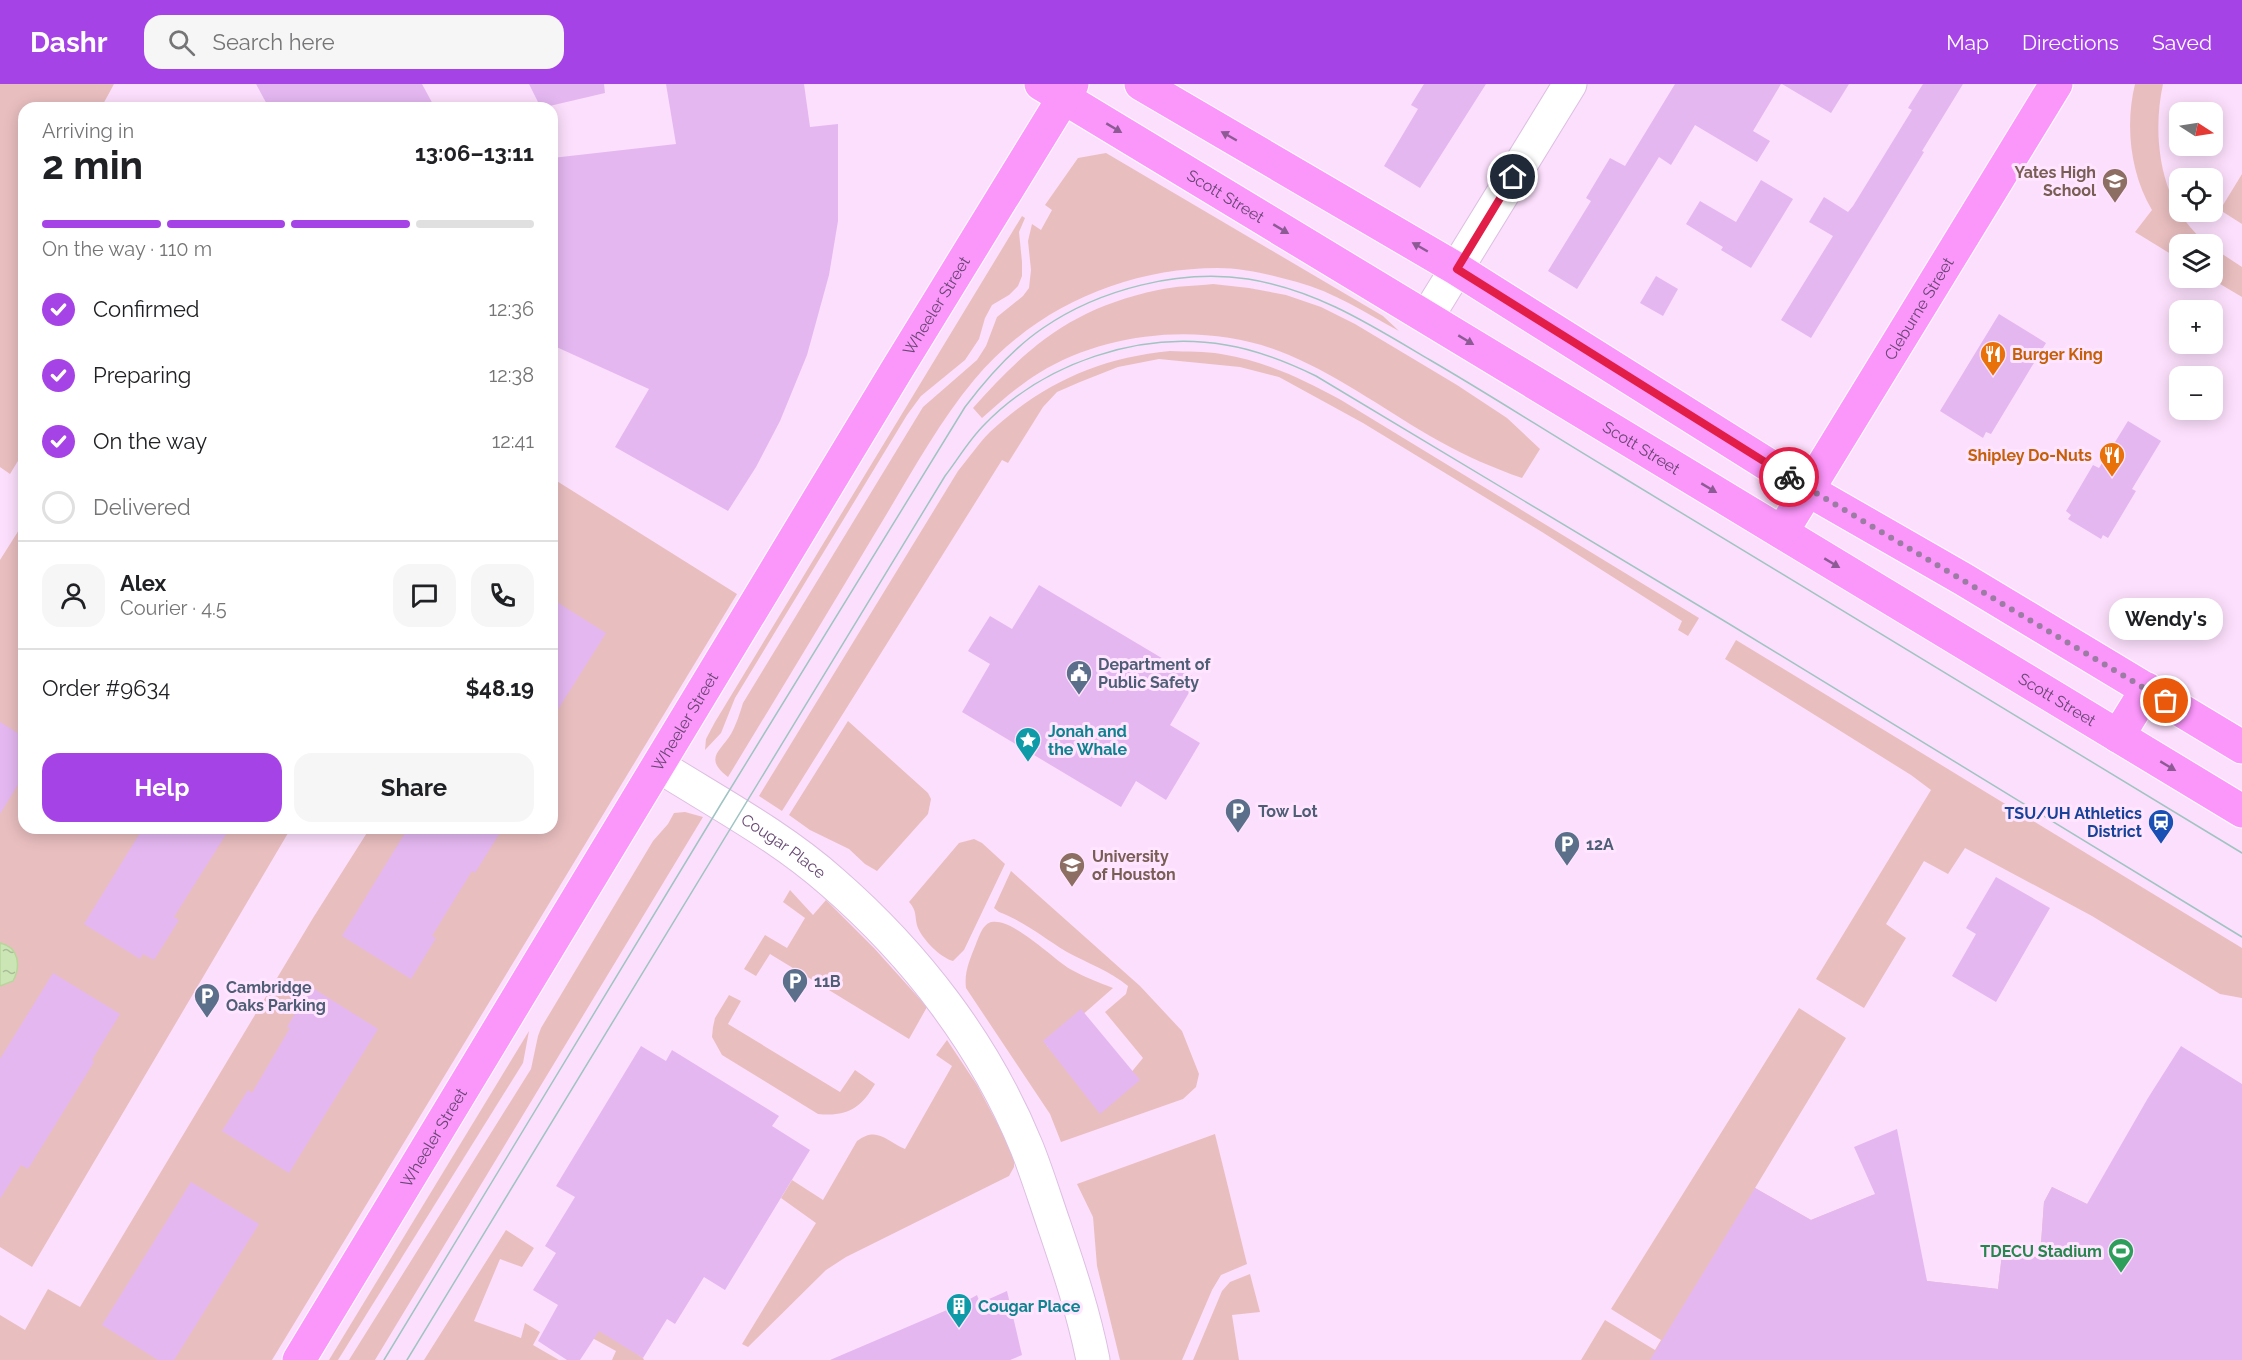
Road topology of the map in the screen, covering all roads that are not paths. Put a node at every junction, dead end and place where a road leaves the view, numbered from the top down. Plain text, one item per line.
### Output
1 (1140, 84) edge
2 (1570, 84) edge
3 (2056, 84) edge
4 (1059, 89) edge
5 (1457, 269) junction
6 (1427, 317) junction
7 (1808, 489) junction
8 (1782, 532) junction
9 (2147, 690) junction
10 (2118, 736) junction
11 (2242, 747) edge
12 (659, 766) junction
13 (2242, 811) edge
14 (299, 1360) edge
15 (1093, 1360) edge

5 -> 1 main road
2 - 5 street
3 - 7 main road, Cleburne Street
4 -> 6 main road, Scott Street
4 - 12 main road, Wheeler Street
5 - 6 street
5 - 7 main road
6 -> 8 main road, Scott Street
7 - 8 main road, Cleburne Street
7 - 9 main road
8 -> 10 main road, Scott Street
9 - 10 main road
9 - 11 main road
10 -> 13 main road, Scott Street
12 - 14 main road, Wheeler Street
12 - 15 street, Cougar Place

